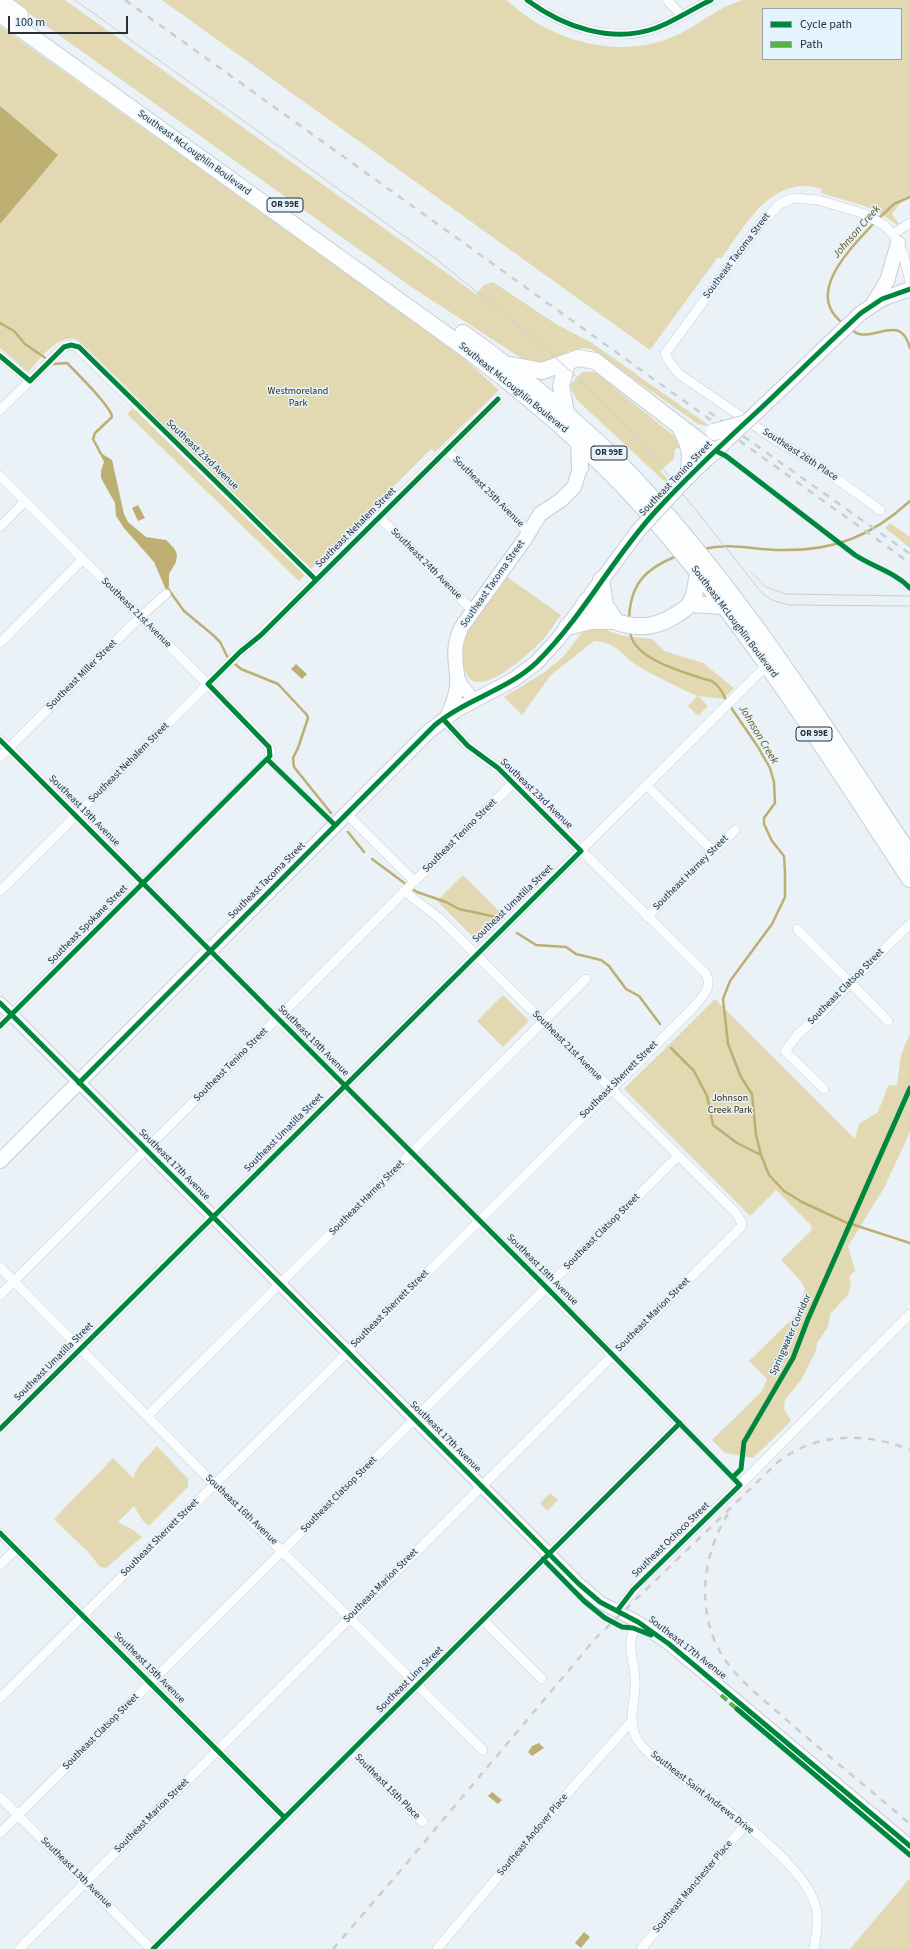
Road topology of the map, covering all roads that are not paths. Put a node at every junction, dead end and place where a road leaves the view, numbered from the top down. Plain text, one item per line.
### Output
1 (527, 0) edge
2 (666, 0) edge
3 (711, 0) edge
4 (0, 1) edge
5 (0, 14) edge
6 (681, 15) junction
7 (910, 223) edge
8 (894, 236) junction
9 (910, 282) edge
10 (910, 289) edge
11 (873, 304) junction
12 (665, 354) joint
13 (0, 356) edge
14 (506, 363) junction
15 (567, 363) junction
16 (30, 381) junction
17 (498, 399) dead end
18 (0, 410) edge
19 (566, 413) junction
20 (743, 424) joint
21 (680, 425) junction
22 (719, 441) junction
23 (578, 442) junction
24 (447, 450) junction
25 (580, 468) joint
26 (0, 476) edge
27 (687, 478) junction
28 (25, 501) junction
29 (880, 510) dead end
30 (380, 517) junction
31 (0, 527) edge
32 (528, 533) junction
33 (682, 543) junction
34 (84, 560) junction
35 (704, 570) junction
36 (316, 580) junction
37 (601, 580) junction
38 (166, 594) dead end
39 (586, 601) junction
40 (690, 604) junction
41 (724, 606) junction
42 (472, 611) junction
43 (140, 617) junction
44 (615, 620) junction
45 (567, 627) junction
46 (0, 643) edge
47 (767, 665) junction
48 (457, 675) junction
49 (208, 684) junction
50 (474, 700) junction
51 (446, 717) junction
52 (0, 740) edge
53 (9, 749) junction
54 (271, 751) joint
55 (0, 757) edge
56 (513, 783) junction
57 (647, 786) junction
58 (347, 814) junction
59 (76, 816) junction
60 (735, 830) dead end
61 (581, 851) junction
62 (713, 851) junction
63 (910, 855) edge
64 (910, 879) edge
65 (143, 884) junction
66 (410, 886) junction
67 (0, 891) edge
68 (647, 917) junction
69 (910, 924) edge
70 (797, 929) dead end
71 (210, 951) junction
72 (476, 954) junction
73 (586, 979) dead end
74 (849, 984) junction
75 (708, 986) joint
76 (0, 1003) edge
77 (11, 1015) junction
78 (277, 1018) junction
79 (543, 1021) junction
80 (888, 1022) dead end
81 (0, 1026) edge
82 (79, 1082) junction
83 (344, 1086) junction
84 (610, 1089) junction
85 (824, 1089) dead end
86 (146, 1150) junction
87 (411, 1154) junction
88 (678, 1156) junction
89 (0, 1161) edge
90 (213, 1217) junction
91 (479, 1220) junction
92 (742, 1223) joint
93 (0, 1267) edge
94 (14, 1281) junction
95 (280, 1284) junction
96 (547, 1288) junction
97 (0, 1296) edge
98 (910, 1314) edge
99 (80, 1349) junction
100 (347, 1352) junction
101 (613, 1355) junction
102 (147, 1416) junction
103 (414, 1419) junction
104 (680, 1422) joint
105 (0, 1429) edge
106 (214, 1484) junction
107 (482, 1487) junction
108 (0, 1532) edge
109 (16, 1549) junction
110 (283, 1551) junction
111 (549, 1554) junction
112 (0, 1565) edge
113 (617, 1611) junction
114 (83, 1615) junction
115 (350, 1618) junction
116 (482, 1620) junction
117 (638, 1622) junction
118 (542, 1679) dead end
119 (150, 1683) junction
120 (417, 1686) junction
121 (0, 1698) edge
122 (631, 1722) junction
123 (217, 1750) junction
124 (483, 1750) dead end
125 (351, 1751) junction
126 (0, 1797) edge
127 (18, 1815) junction
128 (284, 1817) junction
129 (422, 1822) dead end
130 (745, 1825) junction
131 (0, 1833) edge
132 (910, 1846) edge
133 (86, 1882) junction
134 (18, 1949) edge
135 (152, 1949) edge
136 (437, 1949) edge
137 (641, 1949) edge
138 (814, 1949) edge

1 - 6 street
2 - 6 street
3 - 6 street
4 - 14 highway, Southeast McLoughlin Boulevard / OR 99E
5 - 23 highway, Southeast McLoughlin Boulevard / OR 99E
7 - 8 street
8 - 9 street
8 - 11 main road
8 - 12 street, Southeast Tacoma Street
10 - 11 main road
11 - 20 main road, bridge
12 - 29 street, Southeast 26th Place
13 - 16 street
14 - 15 highway
14 - 19 highway, Southeast McLoughlin Boulevard / OR 99E
15 - 19 highway
15 - 21 highway
16 - 18 street
16 - 36 street, Southeast 23rd Avenue
17 - 24 street, Southeast Nehalem Street
19 - 33 highway, Southeast McLoughlin Boulevard / OR 99E
20 - 22 highway, bridge
21 - 22 highway
21 - 27 highway
22 - 27 main road, Southeast Tenino Street
23 - 25 highway
23 - 33 highway, Southeast McLoughlin Boulevard / OR 99E
24 - 30 street, Southeast Nehalem Street
24 - 32 street, Southeast 25th Avenue
25 - 32 main road, Southeast Tacoma Street
26 - 28 street, Southeast 21st Avenue
27 - 37 main road, Southeast Tenino Street, bridge
28 - 31 street
28 - 34 street, Southeast 21st Avenue
30 - 36 street, Southeast Nehalem Street
30 - 42 street, Southeast 24th Avenue
32 - 42 main road, Southeast Tacoma Street
33 - 35 highway, Southeast McLoughlin Boulevard / OR 99E
34 - 43 street, Southeast 21st Avenue
34 - 46 street
35 - 40 highway
35 - 41 highway, Southeast McLoughlin Boulevard / OR 99E
35 - 63 highway, Southeast McLoughlin Boulevard / OR 99E
36 - 49 street, Southeast Nehalem Street
37 - 39 main road, Southeast Tenino Street
37 - 44 highway
38 - 43 street, Southeast Miller Street
39 - 44 highway
39 - 45 main road, Southeast Tenino Street
40 - 41 highway
40 - 44 highway
41 - 47 highway, Southeast McLoughlin Boulevard / OR 99E
42 - 48 main road, Southeast Tacoma Street
43 - 49 street, Southeast 21st Avenue
43 - 53 street, Southeast Miller Street
44 - 45 highway
45 - 50 main road, Southeast Tenino Street
47 - 57 street, Southeast Umatilla Street
47 - 64 highway, Southeast McLoughlin Boulevard / OR 99E
48 - 50 main road, Southeast Tacoma Street
48 - 51 main road
49 - 54 street, Southeast 21st Avenue
49 - 59 street, Southeast Nehalem Street
50 - 51 main road, Southeast Tacoma Street
51 - 56 street, Southeast 23rd Avenue
51 - 58 main road, Southeast Tacoma Street
52 - 53 street, Southeast 19th Avenue
53 - 55 street, Southeast Miller Street
53 - 59 street, Southeast 19th Avenue
54 - 65 street, Southeast Spokane Street
56 - 61 street, Southeast 23rd Avenue
56 - 66 street, Southeast Tenino Street
57 - 61 street, Southeast Umatilla Street
57 - 62 street
58 - 66 street, Southeast 21st Avenue
58 - 71 main road, Southeast Tacoma Street
59 - 65 street, Southeast 19th Avenue
59 - 67 street, Southeast Nehalem Street
60 - 62 street, Southeast Harney Street
61 - 68 street, Southeast 23rd Avenue
61 - 72 street, Southeast Umatilla Street
62 - 68 street, Southeast Harney Street
65 - 71 street, Southeast 19th Avenue
65 - 77 street, Southeast Spokane Street
66 - 72 street, Southeast 21st Avenue
66 - 78 street, Southeast Tenino Street
68 - 75 street, Southeast 23rd Avenue
69 - 74 street, Southeast Clatsop Street
70 - 74 street
71 - 78 street, Southeast 19th Avenue
71 - 82 main road, Southeast Tacoma Street
72 - 79 street, Southeast 21st Avenue
72 - 83 street, Southeast Umatilla Street
73 - 79 street, Southeast Harney Street
74 - 80 street
74 - 85 street, Southeast Clatsop Street
75 - 84 street, Southeast Sherrett Street
76 - 77 main road, Southeast 17th Avenue
77 - 81 street, Southeast Spokane Street
77 - 82 main road, Southeast 17th Avenue
78 - 83 street, Southeast 19th Avenue
78 - 86 street, Southeast Tenino Street
79 - 84 street, Southeast 21st Avenue
79 - 87 street, Southeast Harney Street
82 - 86 main road, Southeast 17th Avenue
82 - 89 main road, Southeast Tacoma Street
83 - 87 street, Southeast 19th Avenue
83 - 90 street, Southeast Umatilla Street
84 - 88 street, Southeast 21st Avenue
84 - 91 street, Southeast Sherrett Street
86 - 90 main road, Southeast 17th Avenue
86 - 94 street, Southeast Tenino Street
87 - 91 street, Southeast 19th Avenue
87 - 95 street, Southeast Harney Street
88 - 92 street, Southeast 21st Avenue
88 - 96 street, Southeast Clatsop Street
90 - 95 main road, Southeast 17th Avenue
90 - 99 street, Southeast Umatilla Street
91 - 96 street, Southeast 19th Avenue
91 - 100 street, Southeast Sherrett Street
92 - 101 street, Southeast Marion Street
93 - 94 street, Southeast 16th Avenue
94 - 97 street, Southeast Tenino Street
94 - 99 street, Southeast 16th Avenue
95 - 100 main road, Southeast 17th Avenue
95 - 102 street, Southeast Harney Street
96 - 101 street, Southeast 19th Avenue
96 - 103 street, Southeast Clatsop Street
98 - 113 street, Southeast Ochoco Street
99 - 102 street, Southeast 16th Avenue
99 - 105 street, Southeast Umatilla Street
100 - 103 main road, Southeast 17th Avenue
100 - 106 street, Southeast Sherrett Street
101 - 104 street, Southeast 19th Avenue
101 - 107 street, Southeast Marion Street
102 - 106 street, Southeast 16th Avenue
103 - 107 main road, Southeast 17th Avenue
103 - 110 street, Southeast Clatsop Street
104 - 111 street, Southeast Linn Street
106 - 110 street, Southeast 16th Avenue
106 - 114 street, Southeast Sherrett Street
107 - 111 main road, Southeast 17th Avenue
107 - 115 street, Southeast Marion Street
108 - 109 street, Southeast 15th Avenue
109 - 112 street
109 - 114 street, Southeast 15th Avenue
110 - 115 street, Southeast 16th Avenue
110 - 119 street, Southeast Clatsop Street
111 - 113 main road, Southeast 17th Avenue
111 - 116 street, Southeast Linn Street
113 - 117 main road, Southeast 17th Avenue
114 - 119 street, Southeast 15th Avenue
114 - 121 street, Southeast Sherrett Street
115 - 120 street, Southeast 16th Avenue
115 - 123 street, Southeast Marion Street
116 - 118 street
116 - 120 street, Southeast Linn Street
117 - 122 street, Southeast Saint Andrews Drive
117 - 132 main road, Southeast 17th Avenue
119 - 123 street, Southeast 15th Avenue
119 - 127 street, Southeast Clatsop Street
120 - 124 street, Southeast 16th Avenue
120 - 125 street, Southeast Linn Street
122 - 130 street, Southeast Saint Andrews Drive
122 - 136 street, Southeast Andover Place
123 - 128 street, Southeast 15th Avenue
123 - 133 street, Southeast Marion Street
125 - 128 street, Southeast Linn Street
125 - 129 street, Southeast 15th Place
126 - 127 street, Southeast 13th Avenue
127 - 131 street, Southeast Clatsop Street
127 - 133 street, Southeast 13th Avenue
128 - 135 street, Southeast Linn Street
130 - 137 street, Southeast Manchester Place
130 - 138 street, Southeast Saint Andrews Drive
133 - 134 street, Southeast Marion Street
133 - 135 street, Southeast 13th Avenue

